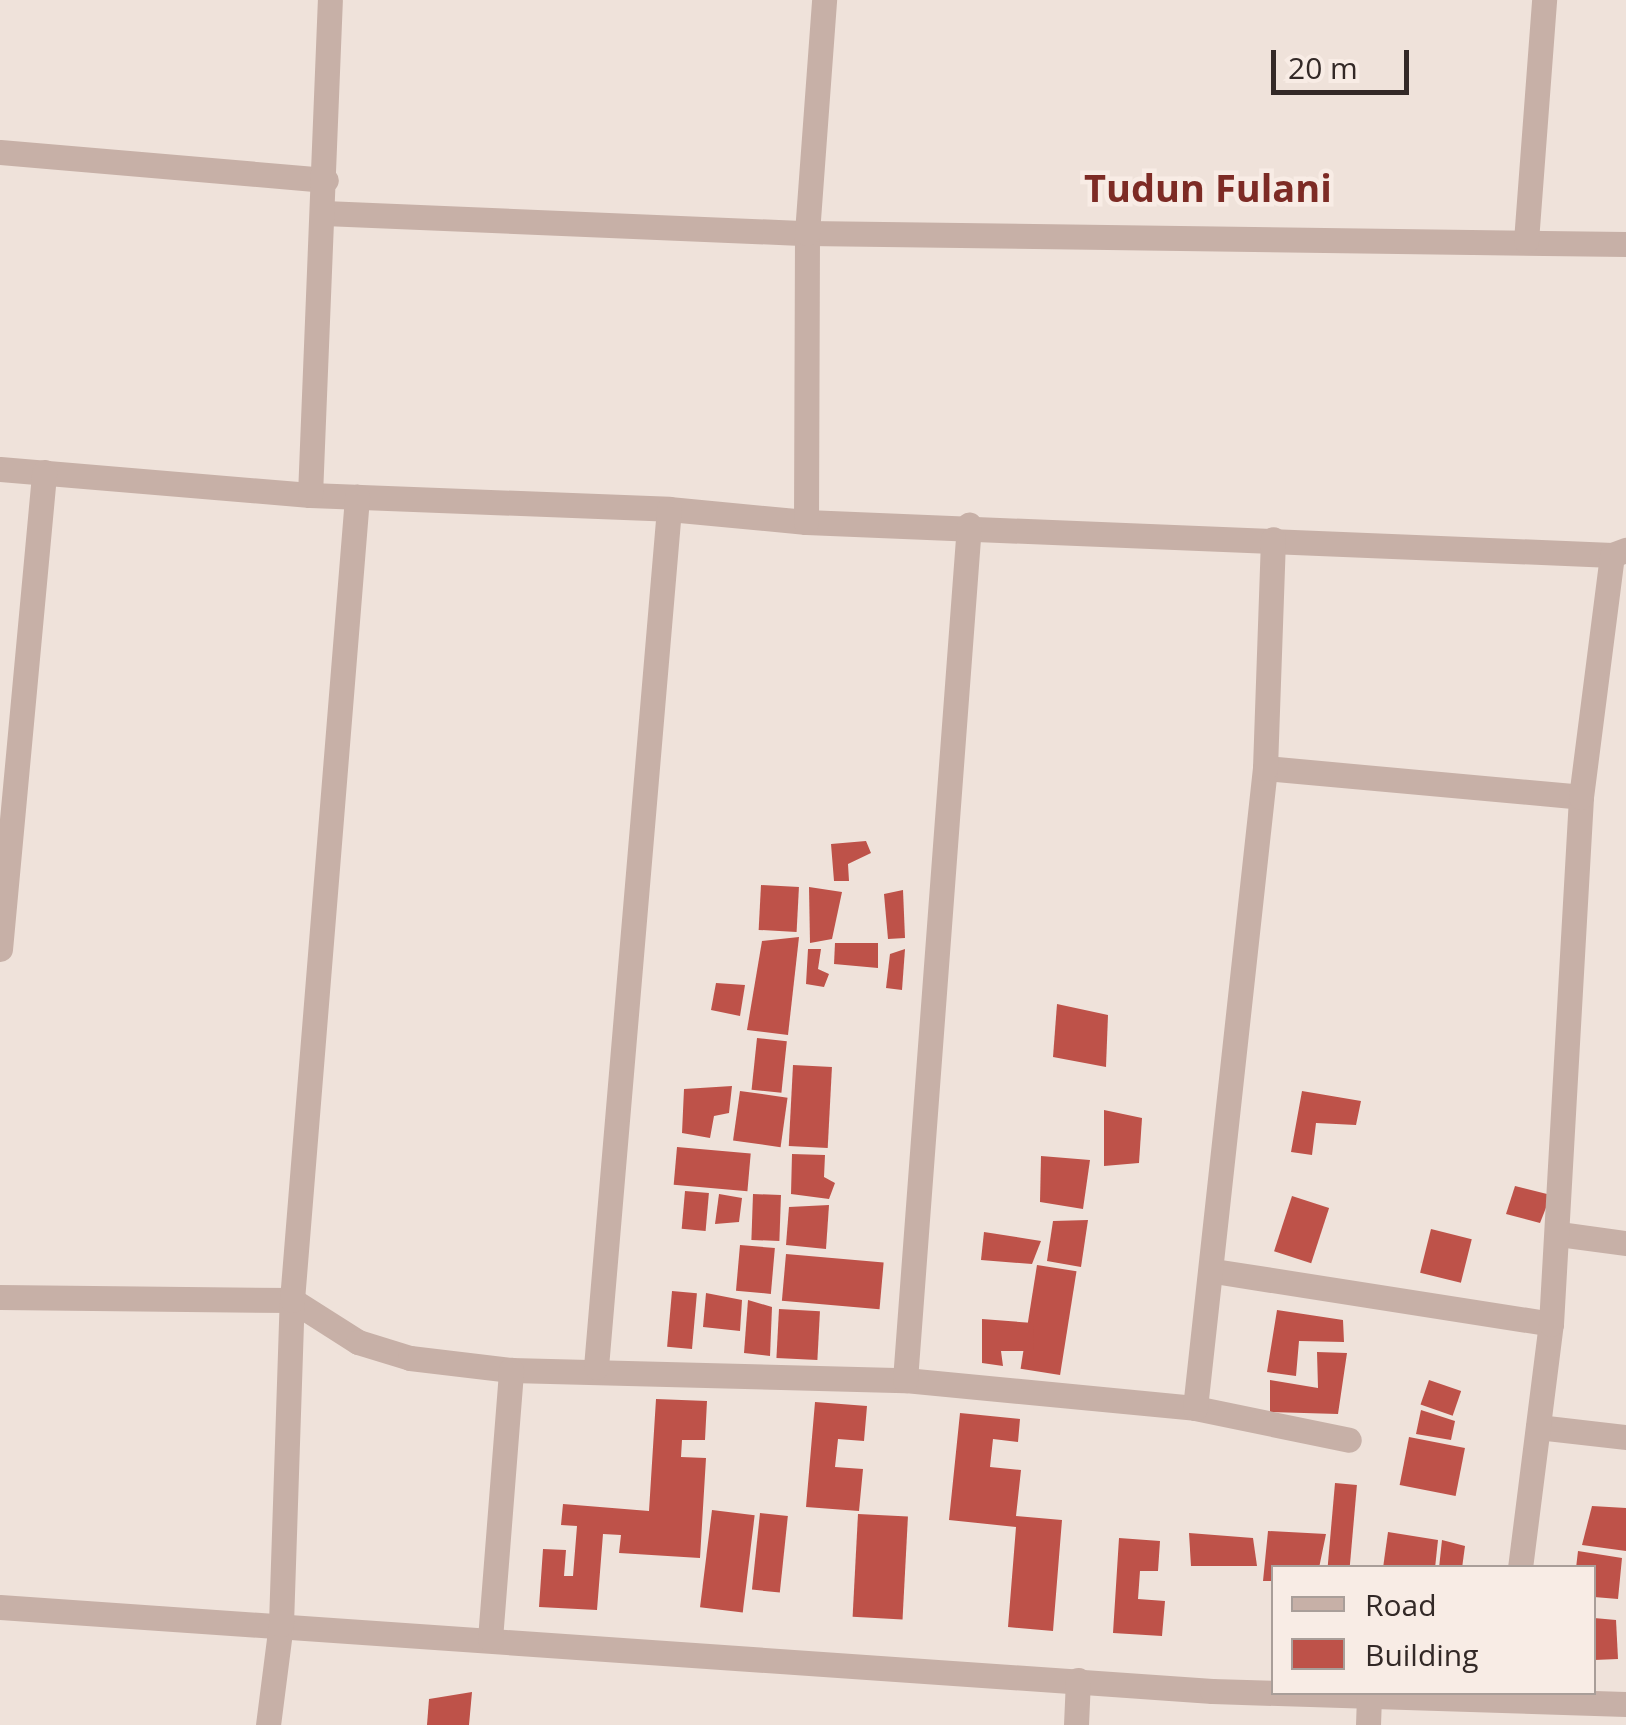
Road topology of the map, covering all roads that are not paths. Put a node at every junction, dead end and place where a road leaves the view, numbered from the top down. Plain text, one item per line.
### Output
1 (330, 0) edge
2 (824, 0) edge
3 (1544, 0) edge
4 (0, 152) edge
5 (326, 180) junction
6 (324, 213) junction
7 (807, 233) junction
8 (1526, 241) junction
9 (1626, 244) edge
10 (0, 469) edge
11 (44, 472) junction
12 (310, 495) junction
13 (357, 498) junction
14 (670, 510) junction
15 (806, 522) junction
16 (969, 524) junction
17 (1273, 539) junction
18 (1619, 552) edge
19 (1265, 768) junction
20 (1582, 796) junction
21 (0, 948) edge
22 (1559, 1234) junction
23 (1626, 1243) edge
24 (1214, 1271) junction
25 (0, 1297) edge
26 (292, 1300) junction
27 (1551, 1324) junction
28 (596, 1367) junction
29 (512, 1370) junction
30 (905, 1380) junction
31 (1195, 1408) junction
32 (1538, 1427) junction
33 (1626, 1437) edge
34 (1349, 1440) dead end
35 (1520, 1565) edge
36 (0, 1607) edge
37 (281, 1624) junction
38 (490, 1639) junction
39 (1078, 1680) junction
40 (1271, 1691) edge
41 (1335, 1695) edge
42 (1503, 1696) edge
43 (1369, 1697) junction
44 (1626, 1704) edge
45 (268, 1725) edge
46 (1076, 1725) edge
47 (1368, 1725) edge

1 - 5 street
2 - 7 street
3 - 8 street
4 - 5 street
5 - 6 street
6 - 7 street
6 - 12 street
7 - 8 street
7 - 15 street
8 - 9 street
10 - 11 street
11 - 12 street
11 - 21 street
12 - 13 street
13 - 14 street
13 - 26 street
14 - 15 street
14 - 28 street
15 - 16 street
16 - 17 street
16 - 30 street
17 - 18 street
17 - 19 street
18 - 20 street
19 - 20 street
19 - 24 street
20 - 22 street
22 - 23 street
22 - 27 street
24 - 27 street
24 - 31 street
25 - 26 street
26 - 29 street
26 - 37 street
27 - 32 street
28 - 29 street
28 - 30 street
29 - 38 street
30 - 31 street
31 - 34 street
32 - 33 street
32 - 35 street
36 - 37 street
37 - 38 street
37 - 45 street
38 - 39 street
39 - 40 street
39 - 46 street
41 - 43 street
42 - 43 street
42 - 44 street
43 - 47 street

